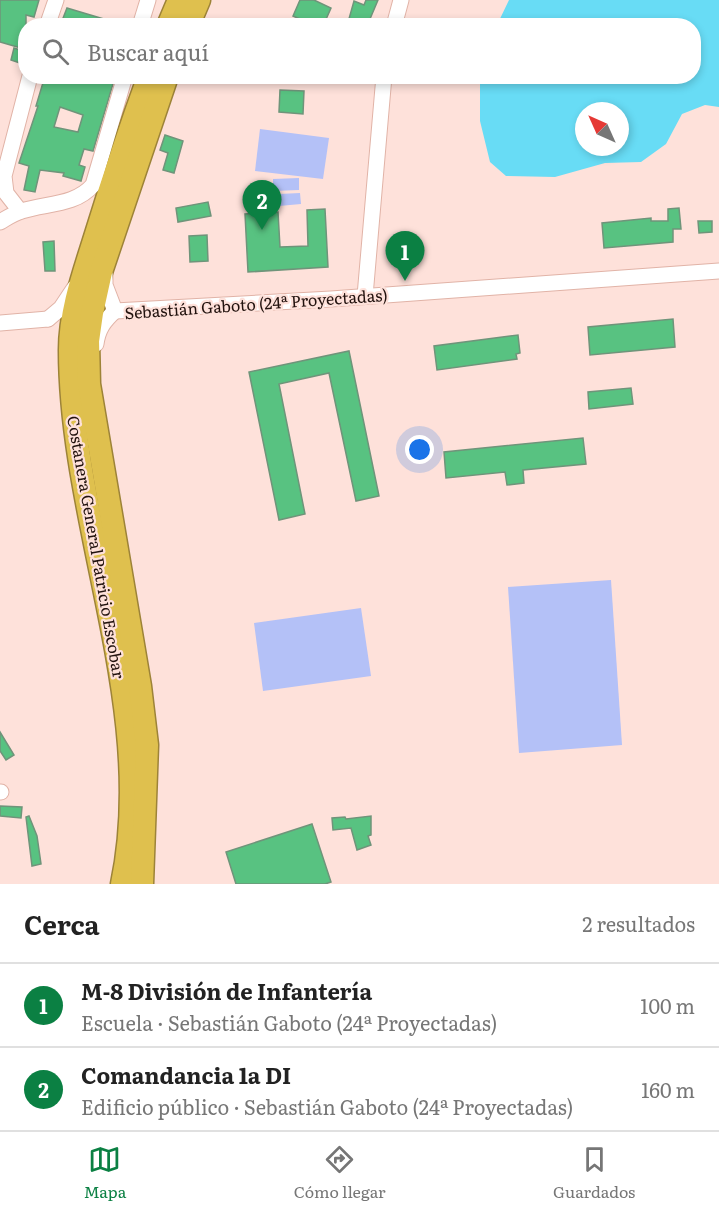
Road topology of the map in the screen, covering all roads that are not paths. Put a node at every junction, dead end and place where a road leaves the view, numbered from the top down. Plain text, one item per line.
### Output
1 (56, 0) edge
2 (148, 0) edge
3 (178, 0) edge
4 (199, 0) edge
5 (401, 0) edge
6 (50, 18) edge
7 (142, 18) edge
8 (171, 18) edge
9 (191, 18) edge
10 (396, 18) edge
11 (28, 84) edge
12 (123, 84) edge
13 (146, 84) edge
14 (164, 84) edge
15 (383, 84) edge
16 (20, 212) junction
17 (0, 222) edge
18 (107, 254) junction
19 (719, 271) edge
20 (84, 272) junction
21 (365, 296) junction
22 (115, 311) junction
23 (48, 319) junction
24 (0, 323) edge
25 (70, 348) junction
26 (89, 384) junction
27 (122, 884) edge
28 (142, 884) edge

1 - 6 street
2 - 7 street
3 - 8 highway
4 - 9 highway
5 - 10 street
11 - 16 street
12 - 16 street
13 - 20 highway, Costanera General Patricio Escobar
14 - 18 highway, Costanera General Patricio Escobar
15 - 21 street
16 - 17 street
18 - 22 street
18 - 26 highway, Costanera General Patricio Escobar
19 - 21 street, Sebastián Gaboto (24ª Proyectadas)
20 - 23 street
20 - 25 highway, Costanera General Patricio Escobar
21 - 22 street, Sebastián Gaboto (24ª Proyectadas)
22 - 26 street
23 - 24 street
23 - 25 street
25 - 27 highway, Costanera General Patricio Escobar
26 - 28 highway, Costanera General Patricio Escobar

